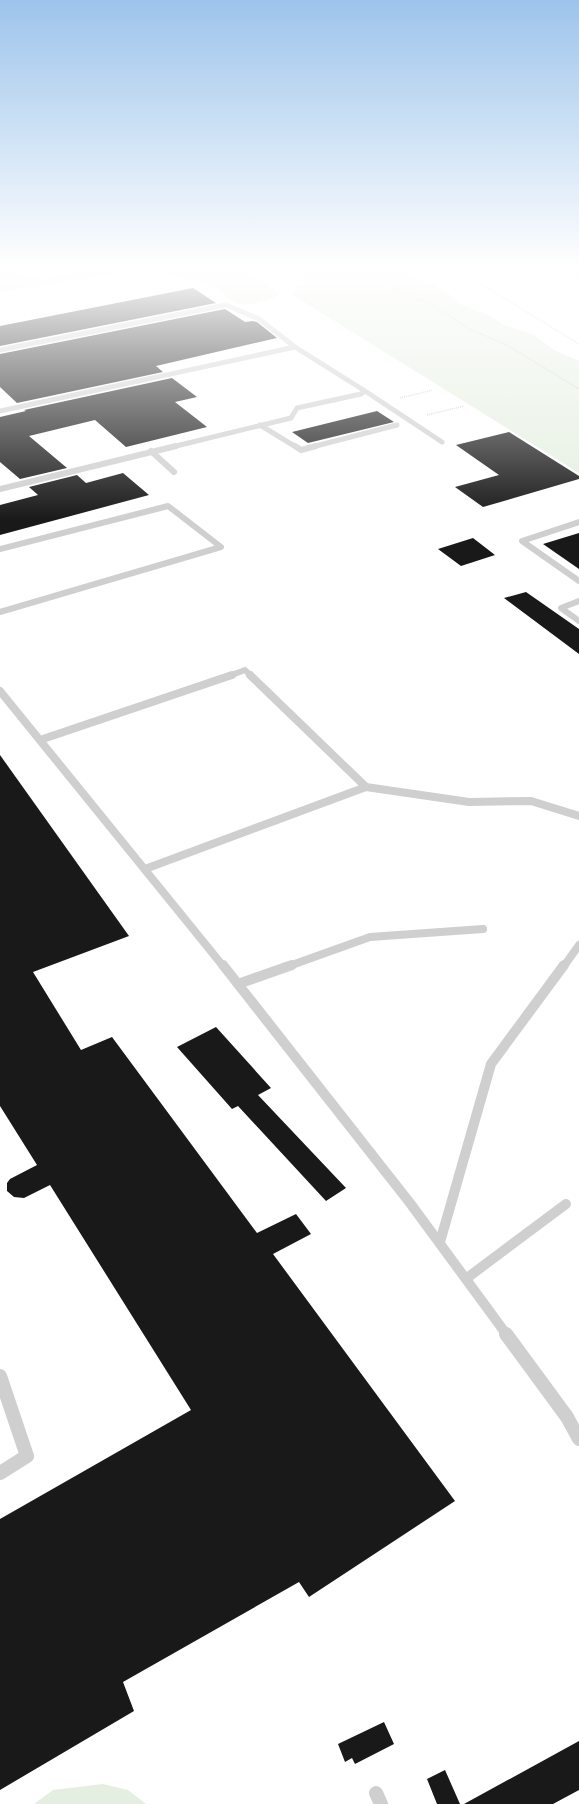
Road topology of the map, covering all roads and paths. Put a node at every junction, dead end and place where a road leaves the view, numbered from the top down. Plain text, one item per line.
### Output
1 (276, 351) edge
2 (302, 351) edge
3 (516, 351) edge
4 (579, 389) edge
5 (433, 390) dead end
6 (365, 392) junction
7 (381, 402) junction
8 (464, 406) dead end
9 (0, 411) edge
10 (408, 420) junction
11 (260, 425) junction
12 (397, 425) dead end
13 (442, 442) dead end
14 (151, 451) junction
15 (174, 472) dead end
16 (0, 482) edge
17 (2, 489) edge
18 (579, 522) edge
19 (0, 549) edge
20 (579, 582) edge
21 (579, 601) edge
22 (0, 612) edge
23 (579, 620) edge
24 (0, 691) edge
25 (40, 740) junction
26 (366, 787) junction
27 (579, 816) edge
28 (145, 869) junction
29 (483, 929) dead end
30 (579, 945) edge
31 (238, 984) junction
32 (566, 1204) dead end
33 (440, 1242) junction
34 (466, 1278) junction
35 (0, 1376) edge
36 (579, 1439) edge
37 (0, 1472) edge

1 - 9 lane
2 - 6 lane
3 - 4 path
5 - 7 path
6 - 7 lane
6 - 11 lane
7 - 10 lane
8 - 10 path
10 - 13 lane
11 - 12 lane
11 - 14 lane
14 - 15 lane
14 - 17 lane
16 - 17 lane
18 - 20 lane
19 - 22 lane
21 - 23 lane
24 - 25 lane
25 - 26 lane
25 - 28 lane
26 - 27 lane
26 - 28 lane
28 - 31 lane
29 - 31 lane
30 - 33 lane
31 - 33 lane
32 - 34 lane
33 - 34 lane
34 - 36 lane
35 - 37 lane

